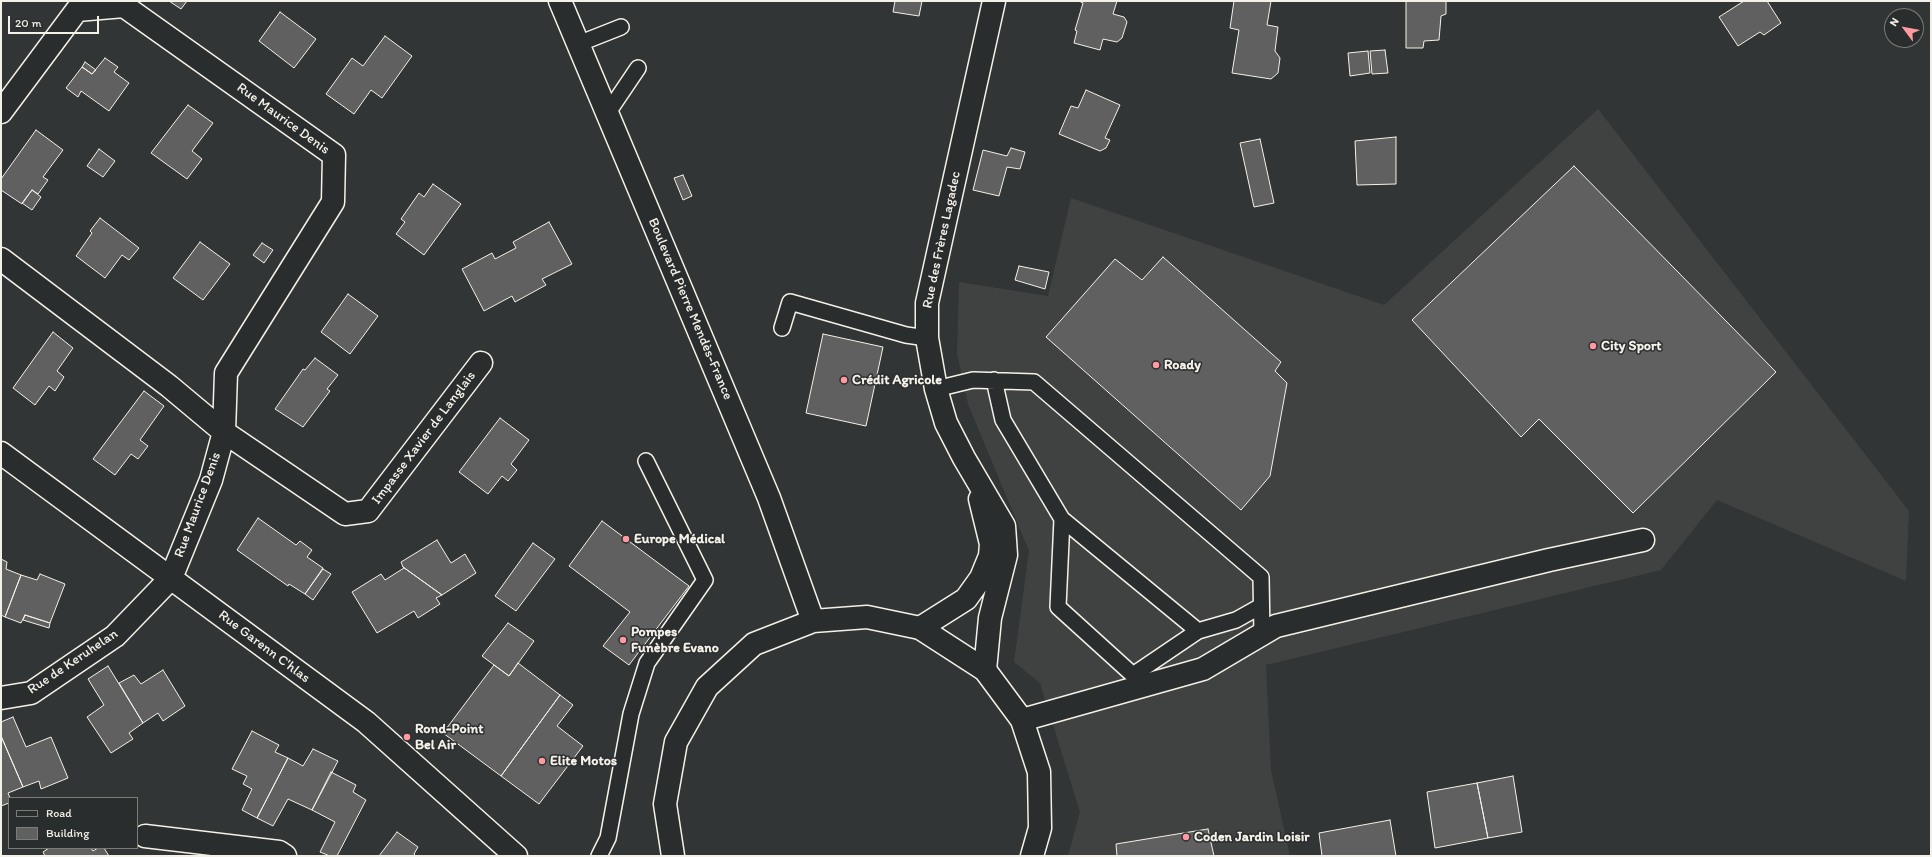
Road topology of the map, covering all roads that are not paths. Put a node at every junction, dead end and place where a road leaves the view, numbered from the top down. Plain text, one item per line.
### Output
1 (560, 1) edge
2 (994, 1) edge
3 (621, 27) dead end
4 (578, 44) junction
5 (638, 68) dead end
6 (1, 112) edge
7 (607, 114) junction
8 (1, 259) edge
9 (782, 328) dead end
10 (927, 338) junction
11 (481, 363) dead end
12 (994, 380) junction
13 (936, 389) junction
14 (224, 432) junction
15 (1, 453) edge
16 (646, 461) dead end
17 (974, 474) junction
18 (1062, 519) junction
19 (1643, 540) dead end
20 (171, 578) junction
21 (1261, 606) junction
22 (813, 621) junction
23 (920, 628) junction
24 (1198, 631) junction
25 (1262, 635) junction
26 (985, 670) junction
27 (1, 698) edge
28 (1022, 720) junction
29 (145, 836) dead end
30 (285, 856) edge
31 (516, 856) edge
32 (599, 856) edge
33 (673, 856) edge
34 (1032, 856) edge

1 - 4 street, Boulevard Pierre Mendès-France
2 - 10 street, Rue des Frères Lagadec
3 - 4 lane
4 - 7 street, Boulevard Pierre Mendès-France
5 - 7 lane
6 - 14 street, Rue Maurice Denis
7 - 22 street, Boulevard Pierre Mendès-France
8 - 14 street
9 - 10 lane
10 - 13 street, Rue des Frères Lagadec
11 - 14 street, Impasse Xavier de Langlais
12 - 13 lane
12 - 18 lane
12 - 21 lane
13 - 17 street, Rue des Frères Lagadec
14 - 20 street, Rue Maurice Denis
15 - 20 street, Rue Garenn C'hlas
16 - 32 lane
17 - 23 street, Rue des Frères Lagadec
17 - 26 street, Rue des Frères Lagadec
18 - 24 lane
18 - 24 lane
19 - 25 street
20 - 27 street, Rue de Keruhelan
20 - 31 street, Rue Garenn C'hlas
21 - 24 lane
21 - 25 lane
22 - 23 street
22 - 33 street
23 - 26 street
25 - 28 street
26 - 28 street
28 - 34 street
29 - 30 street

